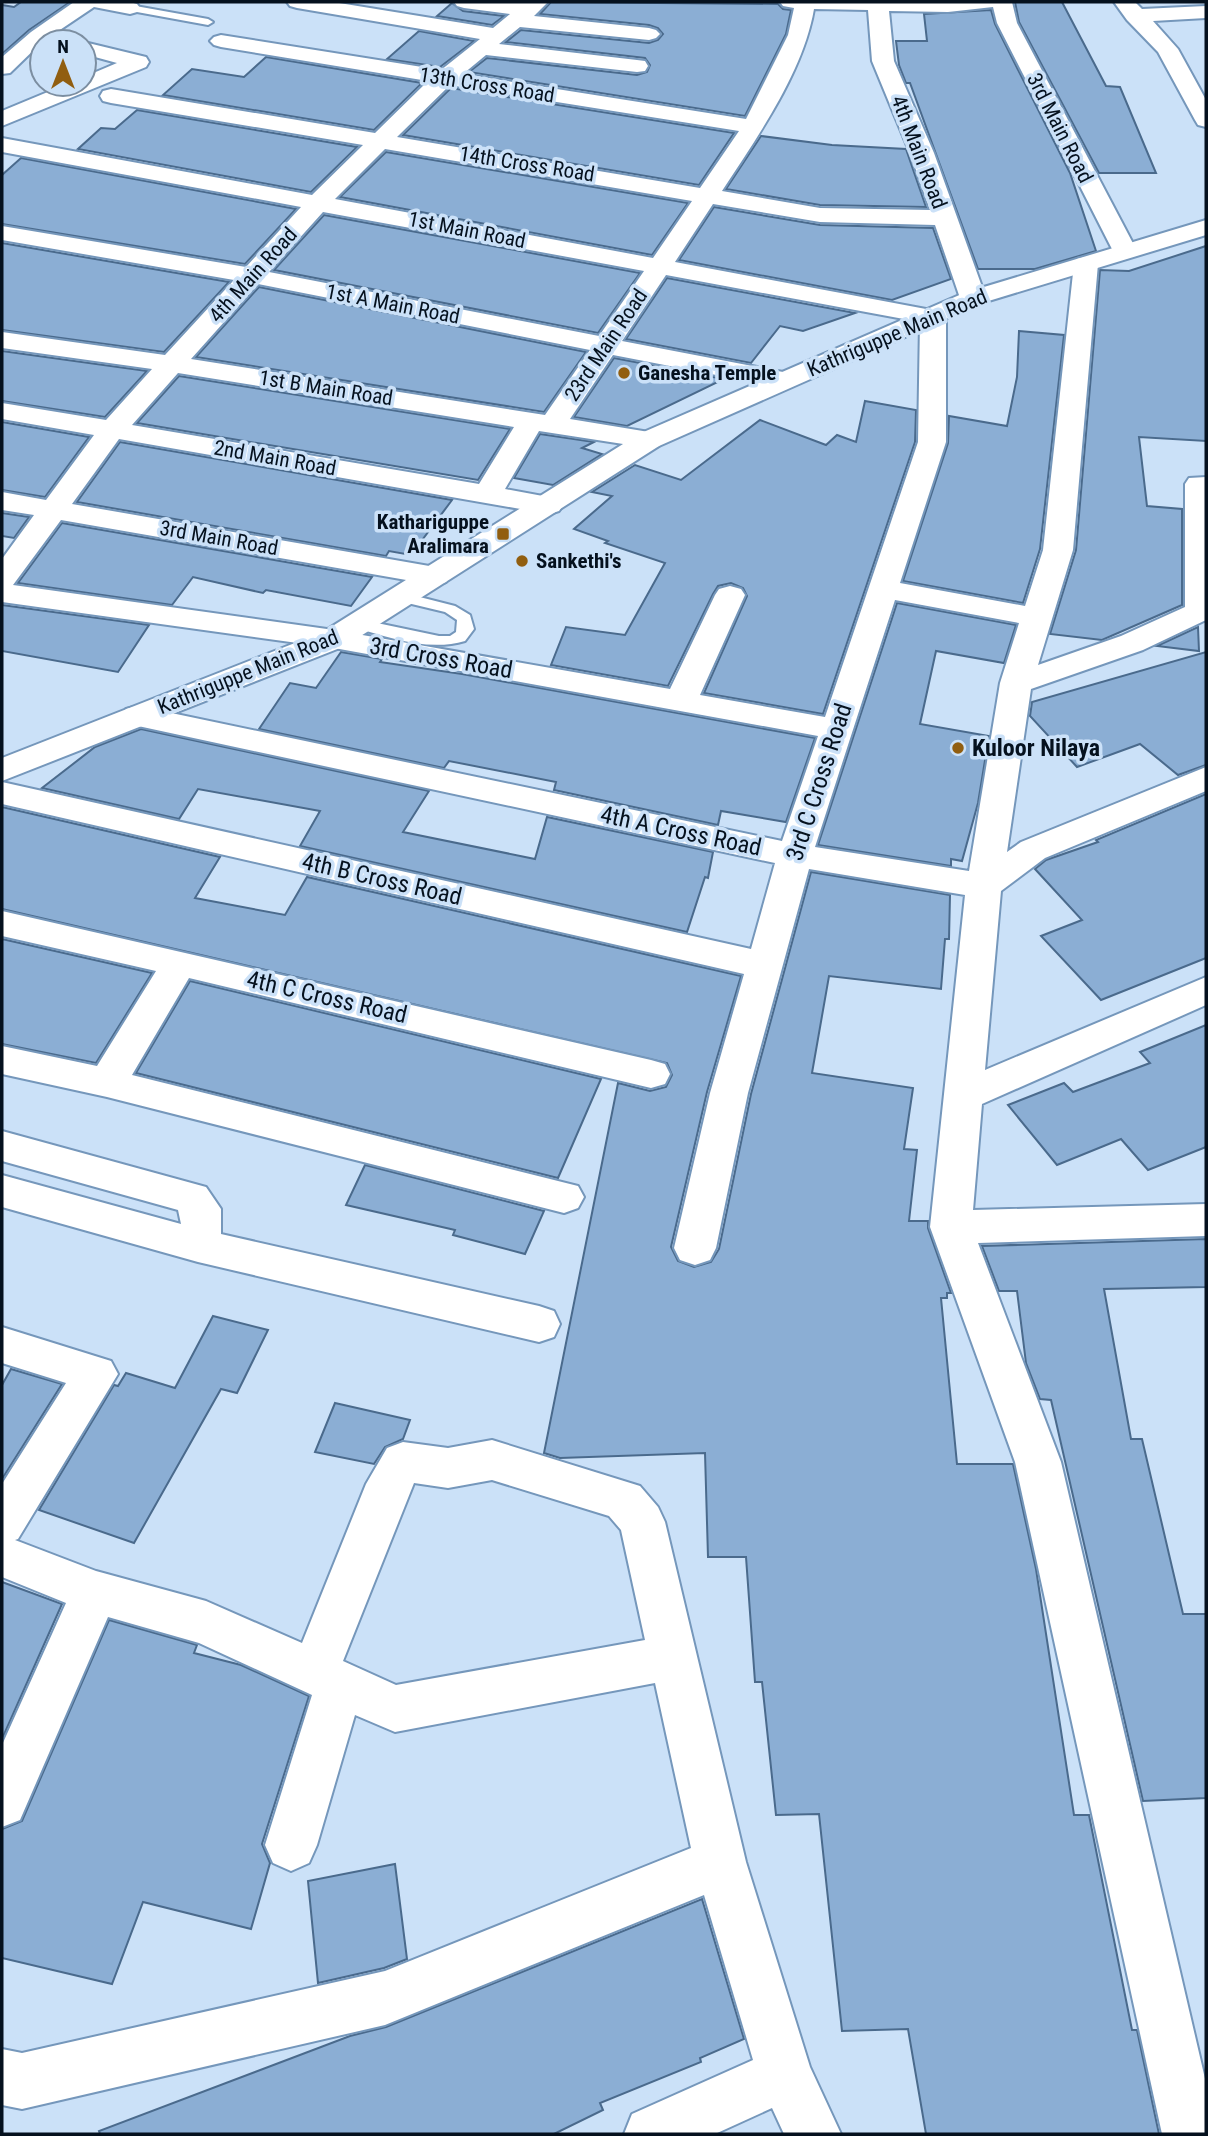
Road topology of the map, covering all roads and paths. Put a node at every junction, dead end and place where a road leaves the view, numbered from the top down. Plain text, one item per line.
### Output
1 (87, 2) edge
2 (99, 2) edge
3 (297, 2) edge
4 (464, 2) edge
5 (790, 2) edge
6 (805, 2) edge
7 (990, 2) edge
8 (1002, 2) edge
9 (878, 4) junction
10 (130, 8) joint
11 (1129, 9) edge
12 (527, 10) edge
13 (1206, 12) edge
14 (208, 22) dead end
15 (50, 28) edge
16 (649, 34) dead end
17 (221, 41) dead end
18 (488, 41) junction
19 (28, 45) edge
20 (98, 52) edge
21 (637, 66) dead end
22 (2, 68) edge
23 (444, 78) junction
24 (98, 79) edge
25 (111, 96) dead end
26 (52, 98) edge
27 (2, 119) edge
28 (1206, 120) edge
29 (753, 127) junction
30 (382, 140) junction
31 (2, 145) edge
32 (707, 195) junction
33 (318, 202) junction
34 (944, 218) junction
35 (1206, 227) edge
36 (2, 233) edge
37 (1125, 251) junction
38 (1086, 264) junction
39 (659, 266) junction
40 (253, 276) junction
41 (973, 298) junction
42 (933, 317) junction
43 (2, 340) edge
44 (606, 347) junction
45 (172, 364) junction
46 (783, 380) junction
47 (2, 411) edge
48 (542, 423) junction
49 (112, 430) junction
50 (649, 440) junction
51 (1199, 484) dead end
52 (487, 494) junction
53 (2, 501) edge
54 (549, 505) junction
55 (51, 509) junction
56 (435, 576) junction
57 (2, 579) edge
58 (883, 589) junction
59 (2, 593) edge
60 (730, 595) dead end
61 (401, 597) junction
62 (1203, 610) edge
63 (1037, 617) junction
64 (346, 632) junction
65 (1016, 683) junction
66 (681, 701) junction
67 (138, 716) junction
68 (836, 729) junction
69 (2, 770) edge
70 (1206, 778) edge
71 (2, 793) edge
72 (795, 855) junction
73 (984, 886) junction
74 (2, 924) edge
75 (180, 962) junction
76 (763, 965) junction
77 (1206, 990) edge
78 (2, 1060) edge
79 (651, 1074) dead end
80 (107, 1083) junction
81 (963, 1096) junction
82 (2, 1146) edge
83 (2, 1191) edge
84 (564, 1197) dead end
85 (1206, 1220) edge
86 (951, 1227) junction
87 (198, 1245) junction
88 (695, 1248) dead end
89 (538, 1324) dead end
90 (2, 1345) edge
91 (2, 1524) edge
92 (2, 1556) edge
93 (95, 1592) junction
94 (673, 1657) junction
95 (328, 1678) junction
96 (2, 1802) edge
97 (291, 1845) dead end
98 (720, 1862) junction
99 (785, 2074) junction
100 (2, 2077) edge
101 (652, 2134) edge
102 (813, 2134) edge
103 (1190, 2134) edge

1 - 15 street
2 - 10 street
3 - 18 street
4 - 12 street
5 - 6 street
6 - 9 street
6 - 29 street, 23rd Main Road
7 - 9 street
8 - 37 street, 3rd Main Road
9 - 34 street, 4th Main Road
10 - 14 lane
11 - 13 street
11 - 28 street
12 - 16 street
12 - 18 street, 4th Main Road
17 - 23 street, 13th Cross Road
18 - 21 street
18 - 23 street, 4th Main Road
19 - 22 street
20 - 24 street
23 - 29 street, 13th Cross Road
23 - 30 street, 4th Main Road
25 - 30 street, 14th Cross Road
26 - 27 street
29 - 32 street, 23rd Main Road
30 - 32 street, 14th Cross Road
30 - 33 street, 4th Main Road
31 - 33 street, 1st Main Road
32 - 34 street, 14th Cross Road
32 - 39 street, 23rd Main Road
33 - 39 street, 1st Main Road
33 - 40 street, 4th Main Road
34 - 41 street, 4th Main Road
35 - 37 street, Kathriguppe Main Road
36 - 40 street, 1st A Main Road
37 - 38 street, Kathriguppe Main Road
38 - 41 street, Kathriguppe Main Road
38 - 63 street
39 - 42 street, 1st Main Road
39 - 44 street, 23rd Main Road
40 - 44 street, 1st A Main Road
40 - 45 street, 4th Main Road
41 - 42 street, Kathriguppe Main Road
42 - 46 street, Kathriguppe Main Road
42 - 58 street, 3rd C Cross Road
43 - 45 street, 1st B Main Road
44 - 46 street, 1st A Main Road
44 - 48 street, 23rd Main Road
45 - 48 street, 1st B Main Road
45 - 49 street, 4th Main Road
46 - 50 street, Kathriguppe Main Road
47 - 49 street, 2nd Main Road
48 - 50 street, 1st B Main Road
48 - 52 street, 23rd Main Road
49 - 52 street, 2nd Main Road
49 - 55 street, 4th Main Road
50 - 54 street, Kathriguppe Main Road
51 - 62 street
52 - 54 street, 2nd Main Road
53 - 55 street, 3rd Main Road
54 - 56 street, Kathriguppe Main Road
55 - 56 street, 3rd Main Road
55 - 57 street, 4th Main Road
56 - 61 street, Kathriguppe Main Road
58 - 63 street
58 - 68 street, 3rd C Cross Road
59 - 64 street, 3rd Cross Road
60 - 66 street
61 - 64 street, Kathriguppe Main Road
61 - 64 lane
62 - 65 street
63 - 65 street
64 - 66 street, 3rd Cross Road
64 - 67 street, Kathriguppe Main Road
65 - 73 street
66 - 68 street, 3rd Cross Road
67 - 69 street, Kathriguppe Main Road
67 - 72 street, 4th A Cross Road
68 - 72 street, 3rd C Cross Road
70 - 73 street
71 - 76 street, 4th B Cross Road
72 - 73 street, 4th A Cross Road
72 - 76 street, 3rd C Cross Road
73 - 81 street
74 - 75 street, 4th C Cross Road
75 - 79 street, 4th C Cross Road
75 - 80 street
76 - 88 street, 3rd C Cross Road
77 - 81 street
78 - 80 street
80 - 84 street
81 - 86 street
82 - 87 street
83 - 87 street
85 - 86 street
86 - 103 street
87 - 89 street
90 - 91 street
92 - 93 street
93 - 95 street
93 - 96 street
94 - 95 street
94 - 95 street
94 - 98 street
95 - 97 street
98 - 99 street
98 - 100 street
99 - 101 street
99 - 102 street

